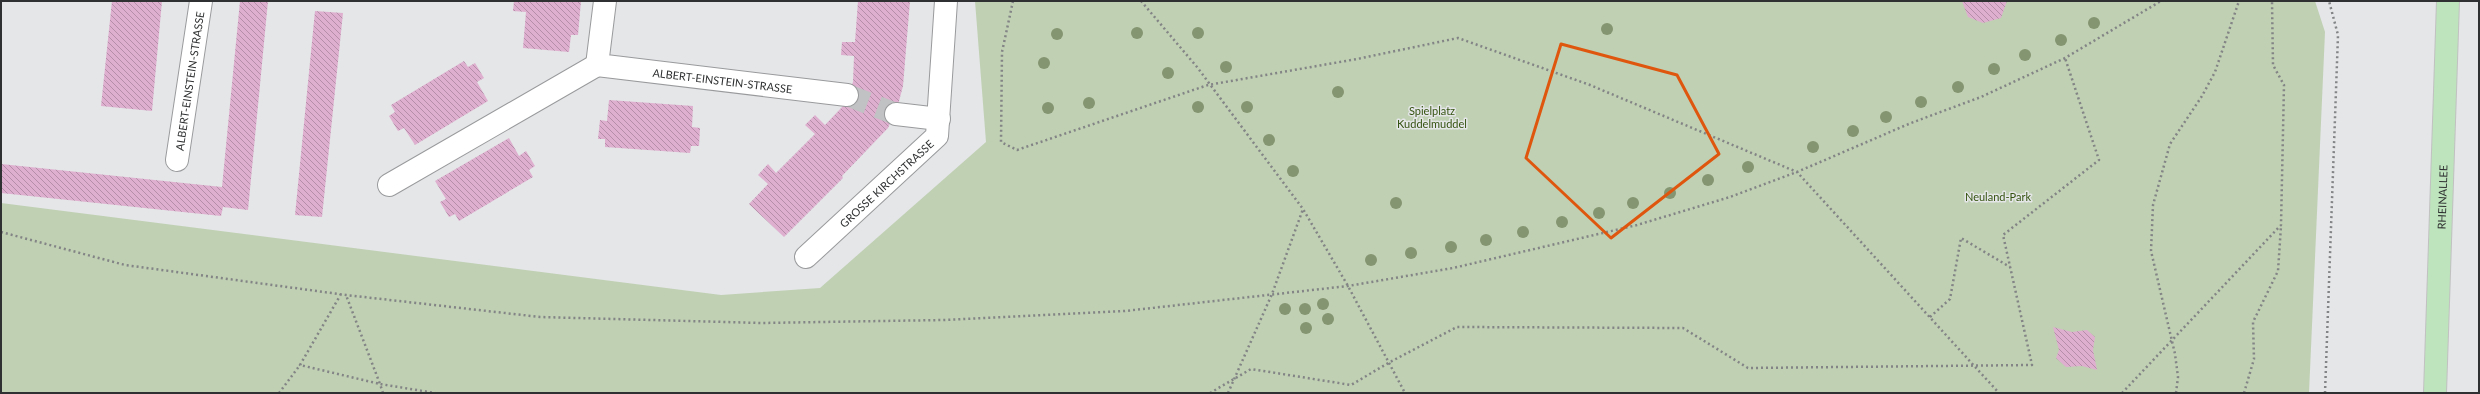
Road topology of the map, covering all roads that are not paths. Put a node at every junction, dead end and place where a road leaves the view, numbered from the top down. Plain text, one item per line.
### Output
1 (201, 1) edge
2 (605, 1) edge
3 (946, 1) edge
4 (2448, 1) edge
5 (597, 64) junction
6 (848, 95) tunnel mouth
7 (896, 114) tunnel mouth
8 (938, 119) junction
9 (177, 160) dead end
10 (389, 185) dead end
11 (806, 257) dead end
12 (2435, 393) edge

1 - 9 street, ALBERT-EINSTEIN-STRASSE
2 - 5 street
3 - 8 street, GROSSE KIRCHSTRASSE
4 - 12 main road, RHEINALLEE
5 - 6 street, ALBERT-EINSTEIN-STRASSE
5 - 10 street
7 - 8 street
8 - 11 street, GROSSE KIRCHSTRASSE

